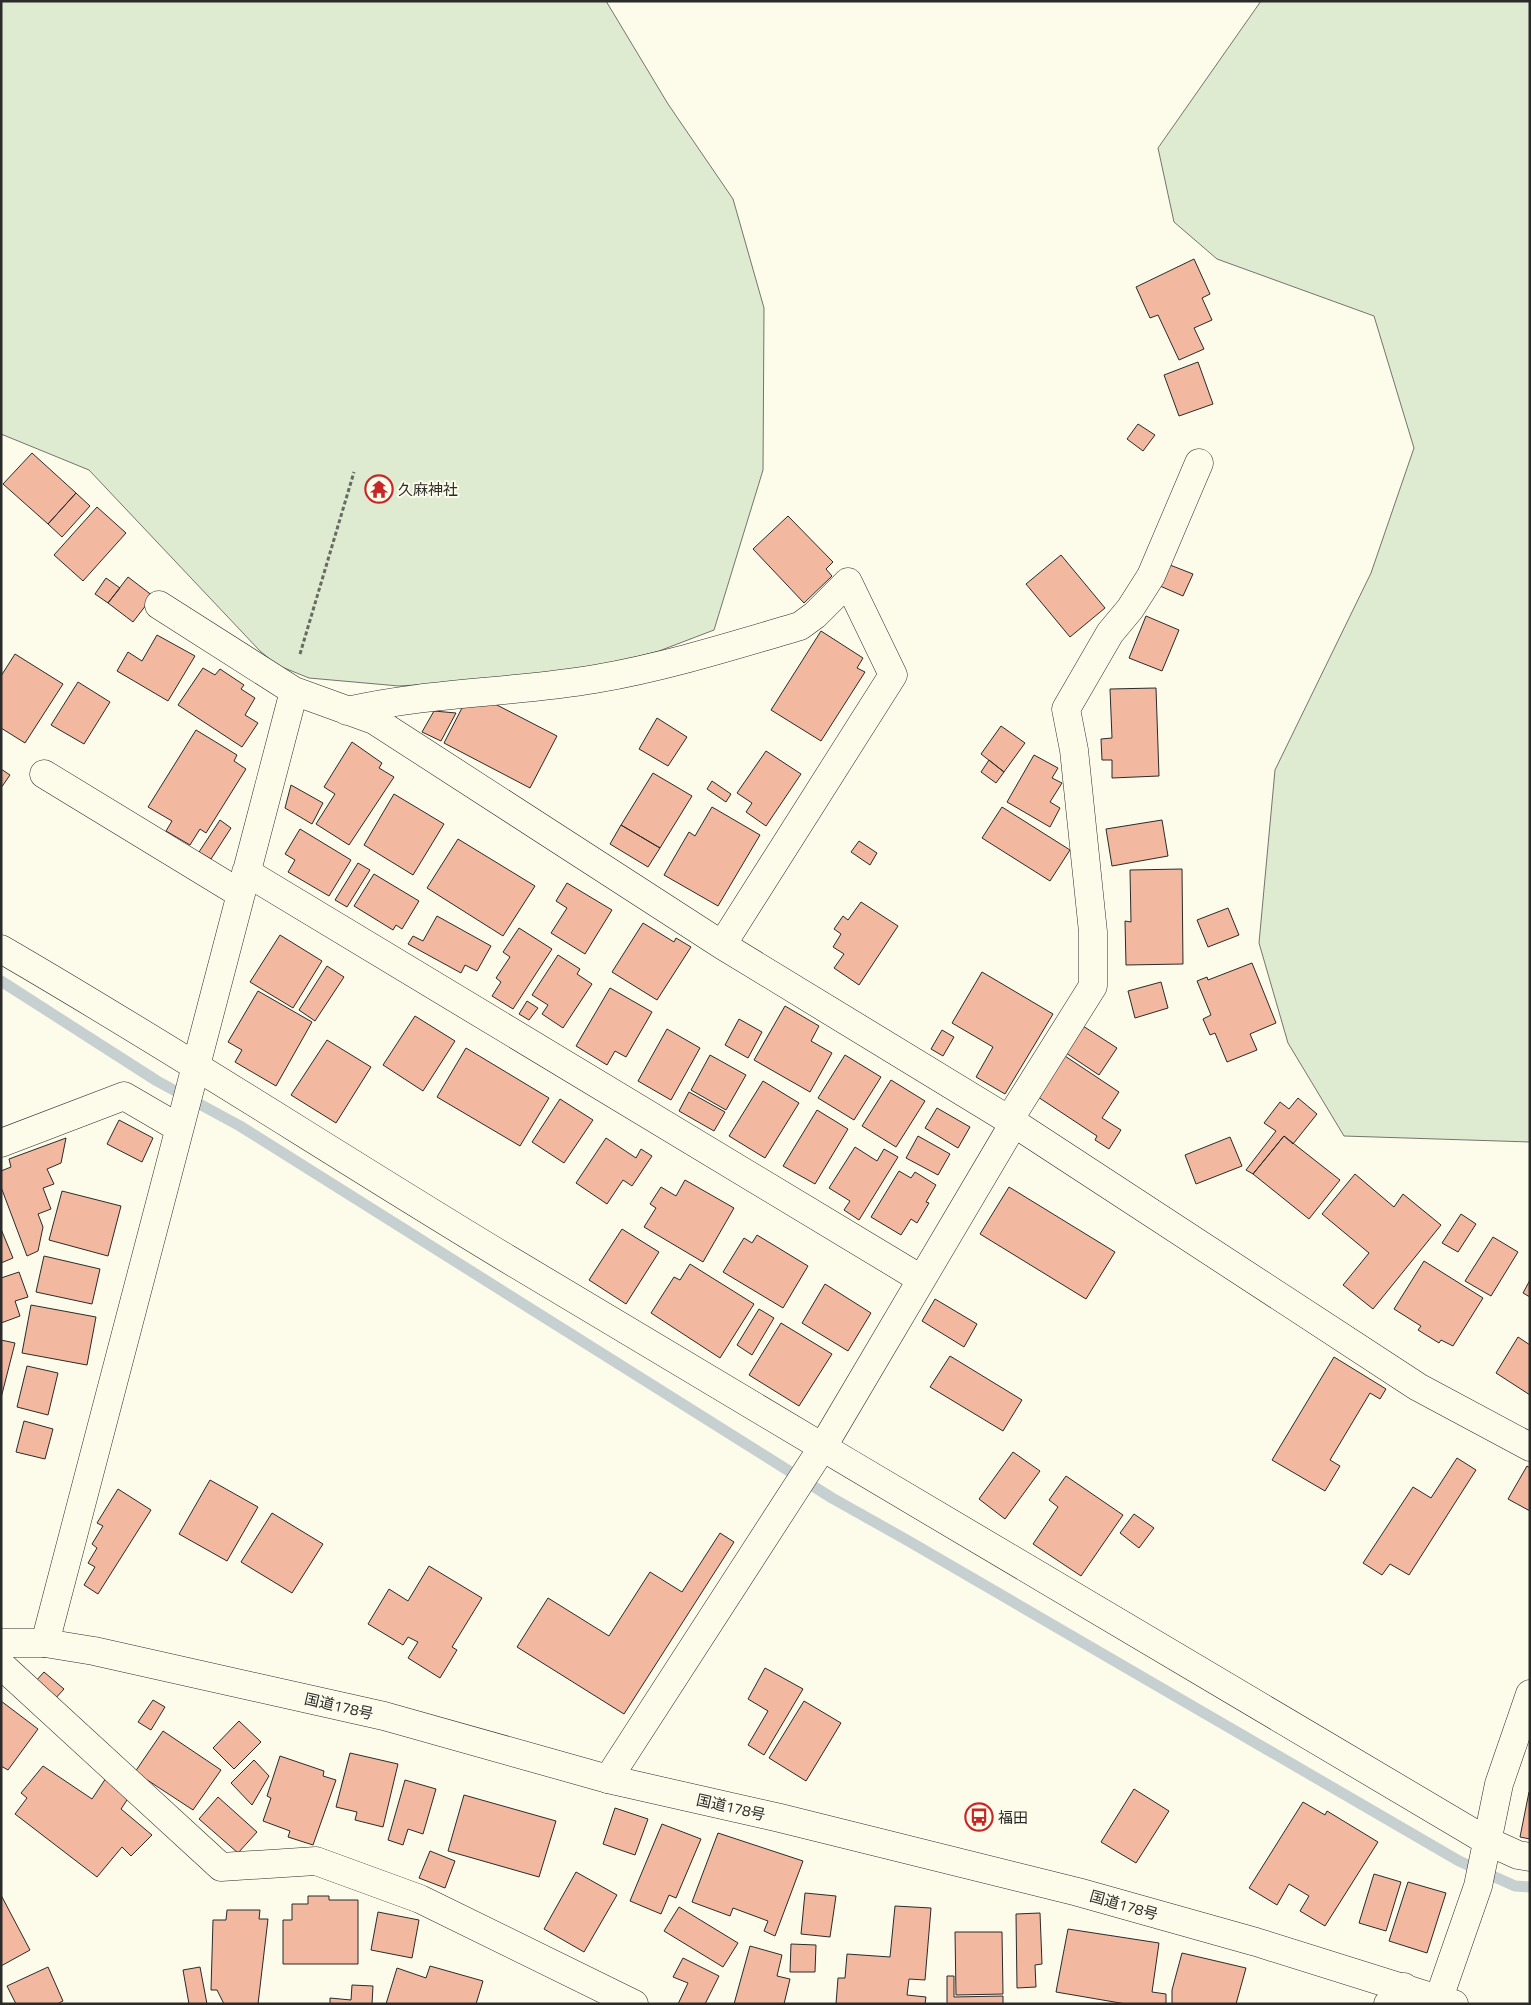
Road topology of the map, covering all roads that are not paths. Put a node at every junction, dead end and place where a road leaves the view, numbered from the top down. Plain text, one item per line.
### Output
1 (1199, 463) dead end
2 (159, 605) dead end
3 (292, 690) junction
4 (347, 711) junction
5 (44, 774) dead end
6 (244, 883) junction
7 (722, 945) junction
8 (1, 949) edge
9 (196, 1065) junction
10 (1011, 1121) junction
11 (179, 1128) junction
12 (1, 1143) edge
13 (921, 1279) junction
14 (1530, 1447) edge
15 (822, 1448) junction
16 (1, 1643) edge
17 (45, 1643) junction
18 (1, 1665) edge
19 (1530, 1694) edge
20 (608, 1779) junction
21 (1487, 1841) junction
22 (1530, 1857) edge
23 (1396, 1995) edge
24 (1446, 2001) edge
25 (634, 2004) edge

1 - 10 main road
2 - 3 main road
3 - 4 main road
3 - 6 main road
4 - 7 main road
4 - 7 main road
5 - 6 main road
6 - 9 main road
6 - 13 main road
7 - 10 main road
8 - 9 main road
9 - 11 main road
9 - 15 main road
10 - 13 main road
10 - 14 main road
11 - 12 main road
11 - 17 main road
13 - 15 main road
15 - 20 main road
15 - 21 main road
16 - 17 main road, 国道178号
17 - 20 main road, 国道178号
18 - 25 main road
19 - 21 main road
20 - 23 main road, 国道178号
21 - 22 main road
21 - 24 main road
23 - 24 main road, 国道178号

